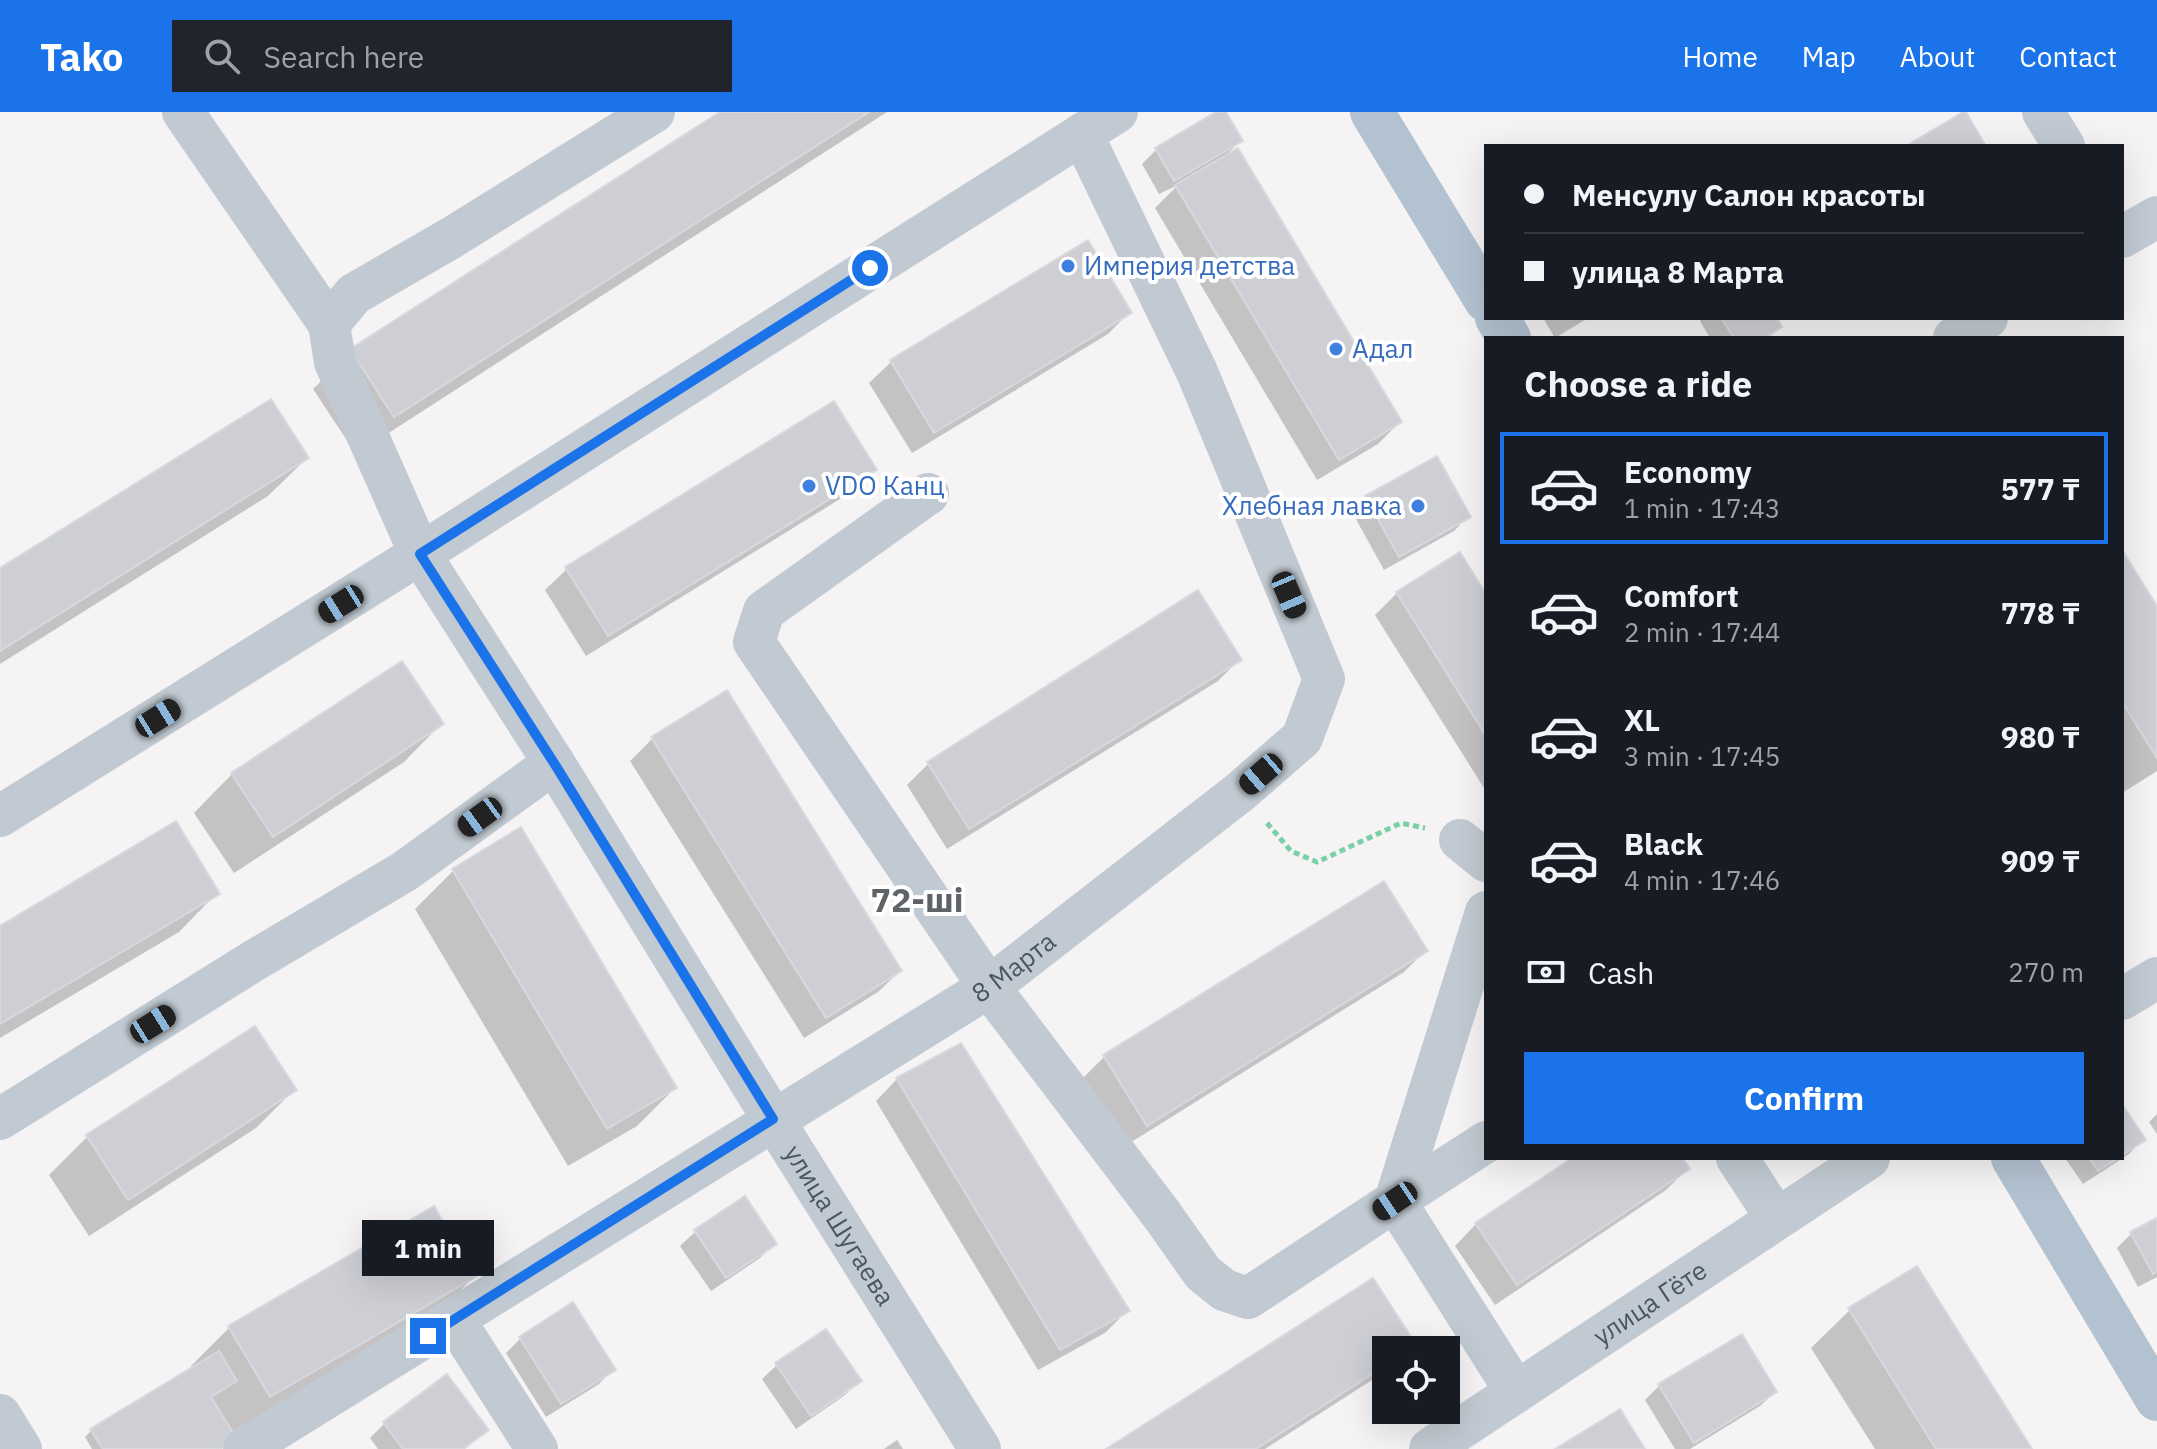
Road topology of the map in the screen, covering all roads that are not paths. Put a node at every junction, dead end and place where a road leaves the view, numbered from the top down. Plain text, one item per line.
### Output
1 (183, 112) edge
2 (654, 112) edge
3 (1117, 112) edge
4 (1372, 112) edge
5 (2043, 112) edge
6 (1082, 134) junction
7 (2063, 144) edge
8 (2157, 217) edge
9 (2124, 236) edge
10 (1484, 297) edge
11 (1984, 320) edge
12 (329, 324) junction
13 (1957, 336) edge
14 (928, 494) dead end
15 (420, 554) junction
16 (554, 763) junction
17 (0, 816) edge
18 (1484, 918) edge
19 (2157, 978) edge
20 (989, 987) junction
21 (2124, 998) edge
22 (0, 1119) edge
23 (773, 1119) junction
24 (1484, 1143) edge
25 (1738, 1160) edge
26 (1866, 1160) edge
27 (2014, 1160) edge
28 (1395, 1201) junction
29 (1776, 1218) junction
30 (454, 1319) junction
31 (1516, 1392) junction
32 (2157, 1399) edge
33 (0, 1415) edge
34 (21, 1449) edge
35 (244, 1449) edge
36 (537, 1449) edge
37 (980, 1449) edge
38 (1430, 1449) edge

1 - 12 street
2 - 12 street
3 - 6 street
4 - 10 main road
5 - 7 street
6 - 15 street
6 - 20 street, 8 Марта
8 - 9 street
11 - 13 street
12 - 15 street, улица Шугаева
14 - 20 street
15 - 16 street, улица Шугаева
15 - 17 street
16 - 22 street
16 - 23 street, улица Шугаева
18 - 28 street
19 - 21 street
20 - 23 street, 8 Марта
20 - 28 street
23 - 30 street, 8 Марта
23 - 37 street, улица Шугаева
24 - 28 street
25 - 29 street
26 - 29 street, улица Гёте
27 - 32 main road
28 - 31 street
29 - 31 street, улица Гёте
30 - 35 street, 8 Марта
30 - 36 street
31 - 38 street, улица Гёте
33 - 34 street

